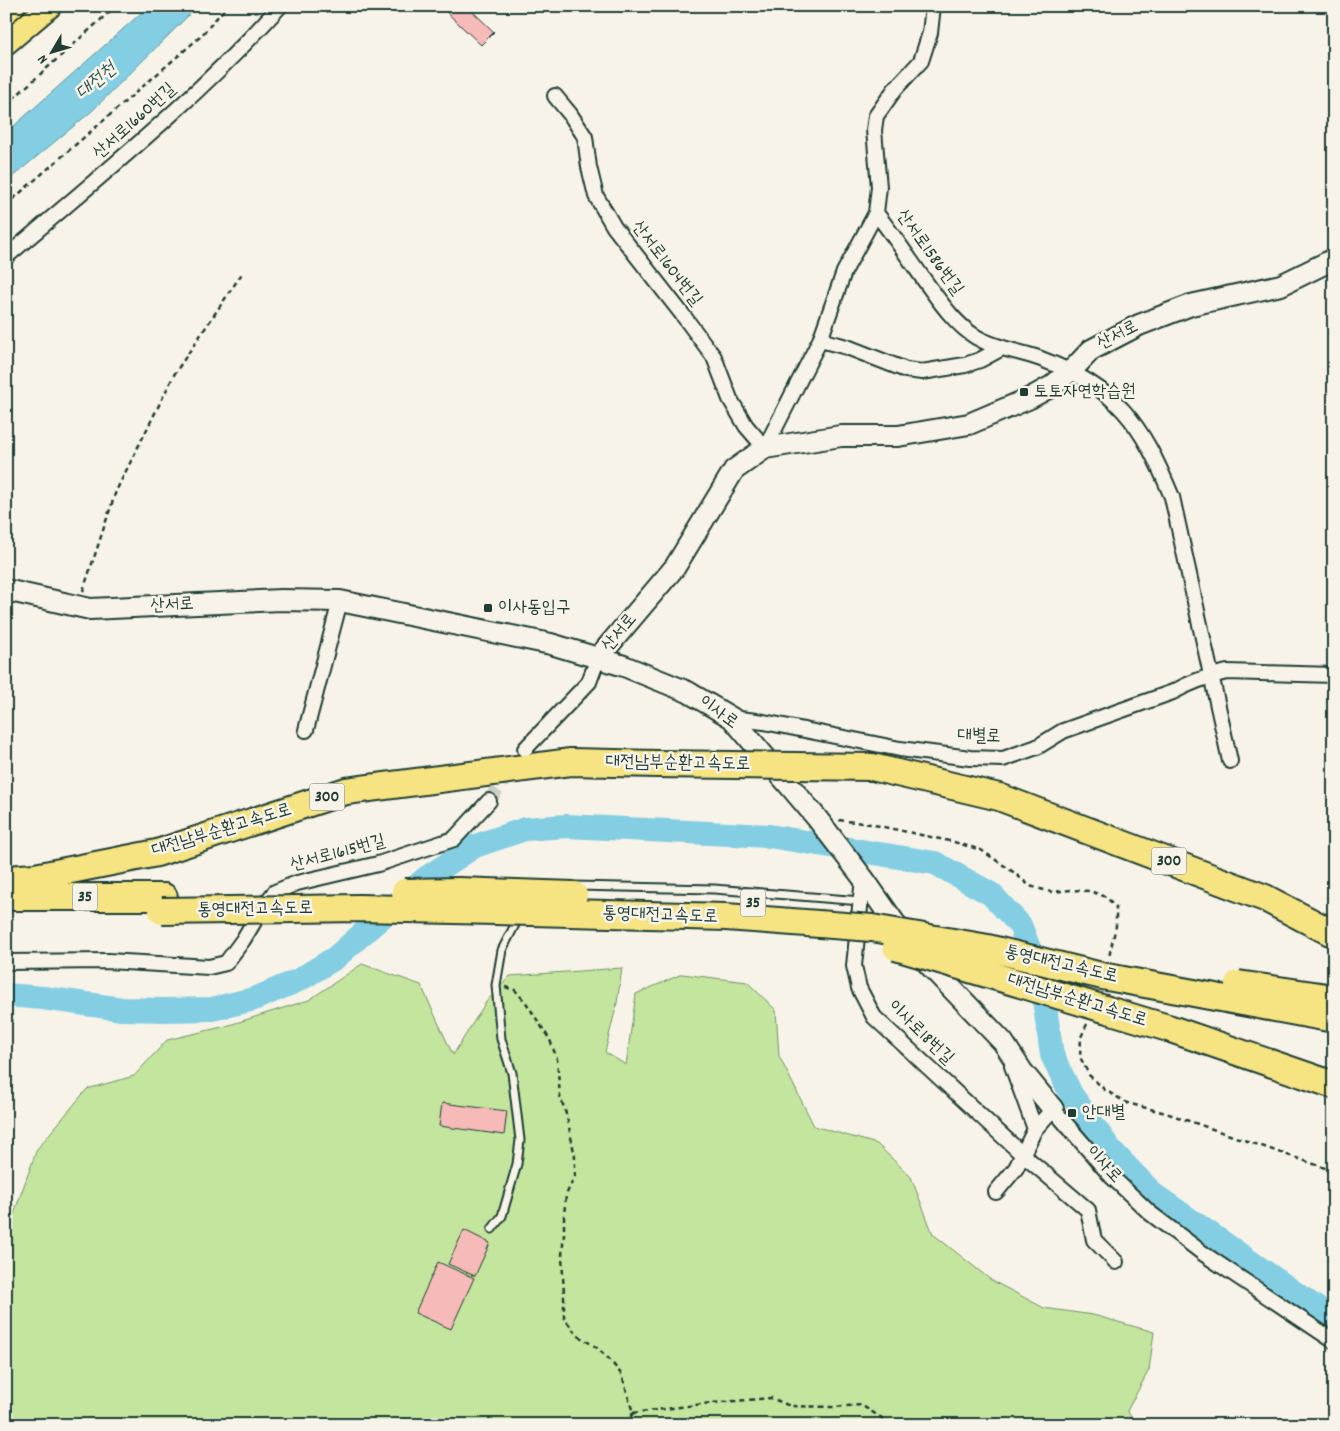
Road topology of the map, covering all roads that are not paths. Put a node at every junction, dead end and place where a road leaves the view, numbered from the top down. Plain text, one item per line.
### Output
1 (13, 6) edge
2 (50, 6) edge
3 (280, 6) edge
4 (933, 6) edge
5 (6, 12) edge
6 (6, 43) edge
7 (555, 96) dead end
8 (876, 213) junction
9 (6, 257) edge
10 (1334, 259) edge
11 (820, 340) junction
12 (1002, 348) junction
13 (1071, 371) junction
14 (765, 448) junction
15 (6, 590) edge
16 (340, 601) junction
17 (598, 658) junction
18 (1212, 675) junction
19 (1334, 675) edge
20 (732, 718) junction
21 (306, 730) dead end
22 (525, 749) dead end
23 (1230, 761) dead end
24 (489, 801) tunnel mouth
25 (861, 876) junction
26 (6, 878) edge
27 (560, 886) dead end
28 (569, 886) dead end
29 (6, 897) edge
30 (862, 901) junction
31 (163, 904) junction
32 (6, 914) edge
33 (819, 924) junction
34 (1334, 934) edge
35 (6, 962) edge
36 (1334, 998) edge
37 (1334, 1019) edge
38 (1002, 1042) junction
39 (1334, 1085) edge
40 (1053, 1109) junction
41 (1035, 1129) junction
42 (1022, 1154) junction
43 (996, 1192) dead end
44 (492, 1229) dead end
45 (1116, 1262) dead end
46 (1334, 1340) edge

1 - 5 main road
2 - 6 main road
3 - 9 street, 산서로1660번길
4 - 8 street, 산서로1586번길
7 - 14 street, 산서로1604번길
8 - 11 street, 산서로
8 - 12 street, 산서로1586번길
10 - 13 street, 산서로
11 - 12 street
11 - 14 street, 산서로
12 - 13 street, 산서로1586번길
13 - 14 street, 산서로
13 - 18 street
14 - 17 street, 산서로
15 - 16 street, 산서로
16 - 17 street, 산서로
16 - 21 street
17 - 20 street, 이사로
17 - 22 street
18 - 19 street, 대별로
18 - 20 street, 대별로
18 - 23 street
20 - 25 street, 이사로
24 - 35 street, 산서로1615번길
25 - 30 street, 이사로18번길
25 - 38 street, 이사로
26 - 34 highway, 대전남부순환고속도로 / 300, bridge
27 - 44 lane
28 - 30 lane
29 - 31 highway, 통영대전고속도로 / 35
30 - 42 street, 이사로18번길
31 - 32 highway, 통영대전고속도로 / 35
31 - 33 highway, 통영대전고속도로 / 35, bridge
31 - 36 highway, 통영대전고속도로 / 35, bridge
33 - 37 highway, 통영대전고속도로 / 35, bridge
33 - 39 highway, 대전남부순환고속도로, bridge
38 - 40 street, 이사로
38 - 41 street
40 - 41 street
40 - 46 street, 이사로
41 - 42 street
42 - 43 street
42 - 45 street, 이사로18번길

